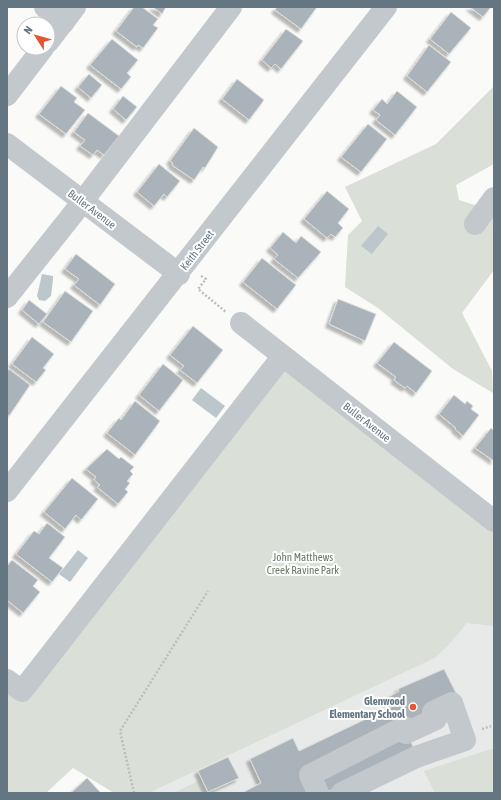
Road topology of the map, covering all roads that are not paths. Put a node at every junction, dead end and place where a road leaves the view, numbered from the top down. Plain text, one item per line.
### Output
1 (44, 7) edge
2 (231, 7) edge
3 (386, 7) edge
4 (69, 14) edge
5 (56, 31) edge
6 (37, 56) edge
7 (7, 95) edge
8 (7, 144) edge
9 (494, 198) edge
10 (82, 202) junction
11 (475, 224) dead end
12 (179, 274) junction
13 (7, 297) edge
14 (241, 323) dead end
15 (282, 357) junction
16 (7, 491) edge
17 (494, 521) edge
18 (7, 680) edge
19 (318, 793) edge
20 (342, 793) edge

1 - 4 street
2 - 10 street
3 - 12 street, Keith Street
4 - 5 street
6 - 7 street
8 - 10 street, Buller Avenue
9 - 11 street
10 - 12 street, Buller Avenue
10 - 13 street
12 - 16 street, Keith Street
14 - 15 street, Buller Avenue
15 - 17 street, Buller Avenue
15 - 18 street
19 - 20 street

